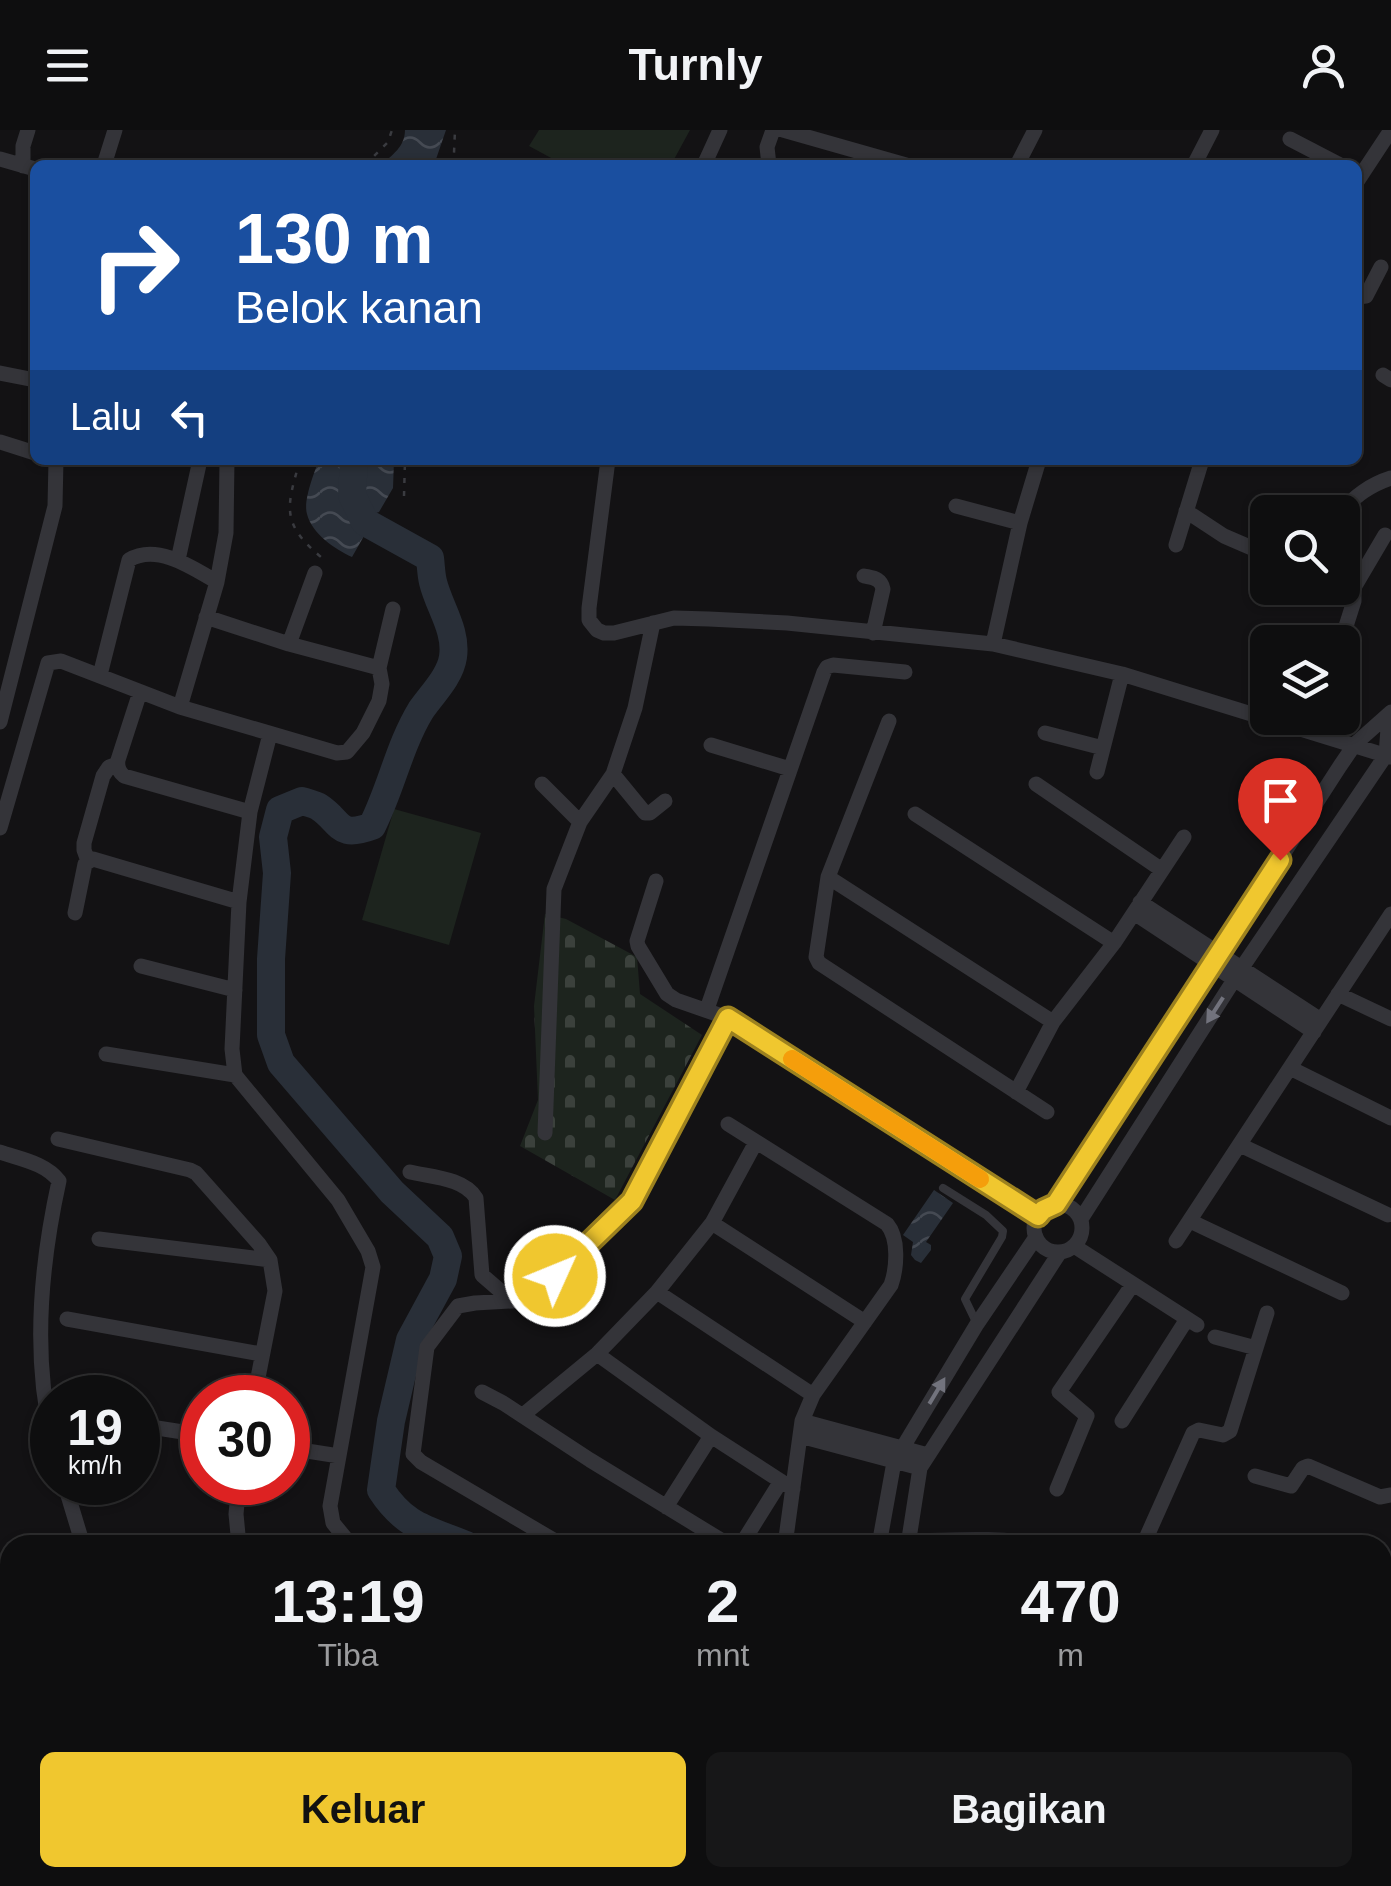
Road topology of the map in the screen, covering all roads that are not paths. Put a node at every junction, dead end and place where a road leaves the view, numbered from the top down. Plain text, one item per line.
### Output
1 (28, 130) edge
2 (114, 130) edge
3 (720, 130) edge
4 (772, 130) edge
5 (783, 130) edge
6 (1035, 130) edge
7 (1212, 130) edge
8 (1390, 130) edge
9 (1290, 140) dead end
10 (0, 159) edge
11 (105, 160) edge
12 (706, 160) edge
13 (769, 160) edge
14 (888, 160) edge
15 (1019, 160) edge
16 (1197, 160) edge
17 (1330, 160) edge
18 (29, 168) edge
19 (1362, 170) edge
20 (1381, 268) dead end
21 (1362, 297) edge
22 (0, 373) edge
23 (30, 379) edge
24 (0, 442) edge
25 (30, 451) edge
26 (56, 465) edge
27 (199, 465) edge
28 (227, 465) edge
29 (607, 465) edge
30 (1037, 465) edge
31 (1200, 465) edge
32 (1391, 478) edge
33 (1357, 495) edge
34 (956, 506) dead end
35 (1186, 511) junction
36 (1020, 523) junction
37 (1385, 535) dead end
38 (1176, 545) dead end
39 (1250, 547) edge
40 (178, 560) junction
41 (318, 565) road end
42 (1360, 571) edge
43 (864, 576) dead end
44 (217, 582) junction
45 (393, 609) dead end
46 (206, 617) junction
47 (653, 623) junction
48 (873, 632) junction
49 (289, 644) junction
50 (993, 644) junction
51 (8, 657) edge
52 (378, 668) junction
53 (905, 672) dead end
54 (1122, 674) junction
55 (100, 675) junction
56 (140, 692) junction
57 (180, 707) junction
58 (1250, 708) edge
59 (1390, 713) edge
60 (889, 720) dead end
61 (0, 722) edge
62 (270, 734) junction
63 (1045, 734) dead end
64 (1336, 735) edge
65 (1355, 744) junction
66 (711, 745) dead end
67 (1103, 748) junction
68 (1389, 756) edge
69 (117, 764) junction
70 (1340, 766) junction
71 (790, 770) junction
72 (1096, 772) dead end
73 (613, 774) junction
74 (542, 784) dead end
75 (1036, 784) dead end
76 (1366, 784) junction
77 (665, 801) dead end
78 (250, 812) junction
79 (916, 814) dead end
80 (580, 822) junction
81 (0, 828) edge
82 (1184, 837) dead end
83 (88, 861) junction
84 (1162, 870) junction
85 (828, 877) junction
86 (656, 881) dead end
87 (238, 902) junction
88 (1137, 908) junction
89 (74, 914) dead end
90 (1391, 914) edge
91 (1384, 939) edge
92 (1114, 943) junction
93 (1215, 960) junction
94 (141, 966) dead end
95 (1238, 974) junction
96 (235, 990) junction
97 (1338, 994) junction
98 (707, 1009) junction
99 (728, 1018) junction
100 (1391, 1019) edge
101 (1053, 1022) junction
102 (1318, 1026) junction
103 (106, 1054) dead end
104 (1290, 1068) junction
105 (235, 1075) junction
106 (1016, 1092) junction
107 (1048, 1112) dead end
108 (1391, 1118) edge
109 (728, 1124) dead end
110 (545, 1133) dead end
111 (58, 1139) dead end
112 (756, 1142) junction
113 (1240, 1144) junction
114 (0, 1152) edge
115 (410, 1172) dead end
116 (943, 1188) dead end
117 (1056, 1204) junction
118 (1388, 1215) dead end
119 (1038, 1216) junction
120 (1081, 1219) junction
121 (1190, 1221) junction
122 (712, 1223) junction
123 (1036, 1237) junction
124 (99, 1239) dead end
125 (1176, 1240) dead end
126 (1067, 1249) junction
127 (270, 1260) junction
128 (482, 1274) junction
129 (1134, 1284) junction
130 (658, 1292) junction
131 (1342, 1293) dead end
132 (512, 1301) junction
133 (458, 1306) junction
134 (1267, 1312) dead end
135 (67, 1319) dead end
136 (866, 1322) junction
137 (977, 1324) junction
138 (1214, 1337) dead end
139 (1256, 1348) junction
140 (261, 1354) junction
141 (597, 1354) junction
142 (42, 1375) edge
143 (258, 1375) edge
144 (482, 1392) dead end
145 (813, 1395) junction
146 (523, 1415) junction
147 (1122, 1421) dead end
148 (801, 1429) junction
149 (710, 1436) junction
150 (310, 1451) edge
151 (898, 1455) junction
152 (339, 1456) junction
153 (924, 1461) junction
154 (1255, 1476) dead end
155 (787, 1485) junction
156 (1057, 1489) dead end
157 (1391, 1495) edge
158 (71, 1505) edge
159 (237, 1505) edge
160 (666, 1506) junction
161 (79, 1535) edge
162 (238, 1535) edge
163 (341, 1535) edge
164 (545, 1535) edge
165 (713, 1535) edge
166 (749, 1535) edge
167 (786, 1535) edge
168 (882, 1535) edge
169 (910, 1535) edge
170 (1147, 1535) edge

1 - 18 street
2 - 11 street
3 - 12 street
4 - 13 street
5 - 14 street
6 - 15 street
7 - 16 street
8 - 19 street
9 - 17 street
10 - 18 street
20 - 21 street
22 - 23 street
24 - 25 street
26 - 51 street
27 - 40 street
28 - 44 street
29 - 47 street
30 - 36 street
31 - 35 street
32 - 33 street
34 - 36 street
35 - 38 street
35 - 39 street
36 - 50 street
37 - 42 street
40 - 44 street
40 - 55 street
41 - 49 street
43 - 48 street
44 - 46 street
45 - 52 street
46 - 49 street
46 - 57 street
47 - 48 street
47 - 73 street
48 - 50 street
49 - 52 street
50 - 54 street
51 - 61 street
52 - 62 street
53 - 71 street
54 - 58 street
54 - 67 street
55 - 56 street
55 - 81 street
56 - 57 street
56 - 69 street
57 - 62 street
59 - 65 street
59 - 68 street
60 - 85 street
62 - 78 street
63 - 67 street
64 - 65 street
65 - 68 street
65 - 70 street
66 - 71 street
67 - 72 street
68 - 76 street
69 - 78 street
69 - 83 street
70 - 76 street
70 - 93 street
71 - 98 street
73 - 77 street
73 - 80 street
74 - 80 street
75 - 84 street
76 - 95 street
78 - 87 street
79 - 92 street
80 - 110 street
82 - 84 street
83 - 87 street
83 - 89 street
84 - 88 street
85 - 101 street
85 - 106 street
86 - 98 street
87 - 96 street
88 - 92 street
88 - 93 street
90 - 91 street
91 - 97 street
92 - 101 street
93 - 95 street
93 - 117 street
94 - 96 street
95 - 102 street
95 -> 120 street
96 - 105 street
97 - 100 street
97 - 102 street
98 - 99 street
99 - 119 street
99 - 132 street
101 - 106 street
102 - 104 street
103 - 105 street
104 - 108 street
104 - 113 street
105 - 152 street
106 - 107 street
109 - 112 street
111 - 127 street
112 - 122 street
112 - 136 street
113 - 118 street
113 - 121 street
114 - 142 street
115 - 128 street
116 - 137 lane
117 - 119 street
117 - 120 street
119 - 123 street
120 - 126 street
121 - 125 street
121 - 131 street
122 - 130 street
122 - 136 street
123 - 126 street
123 - 137 street
124 - 127 street
126 - 129 street
126 - 153 street
127 - 140 street
128 - 132 street
128 - 133 street
129 - 147 street
129 - 156 street
130 - 141 street
130 - 145 street
132 - 133 street
133 - 164 street
134 - 139 street
135 - 140 street
136 - 145 street
151 -> 137 street
138 - 139 street
139 - 170 street
140 - 143 street
141 - 146 street
141 - 149 street
144 - 146 street
145 - 148 street
146 - 160 street
148 - 151 street
148 - 155 street
149 - 155 street
149 - 160 street
150 - 152 street
151 - 153 street
151 - 168 street
152 - 163 street
153 - 169 street
154 - 157 street
155 - 166 street
155 - 167 street
158 - 161 street
159 - 162 street
160 - 165 street

